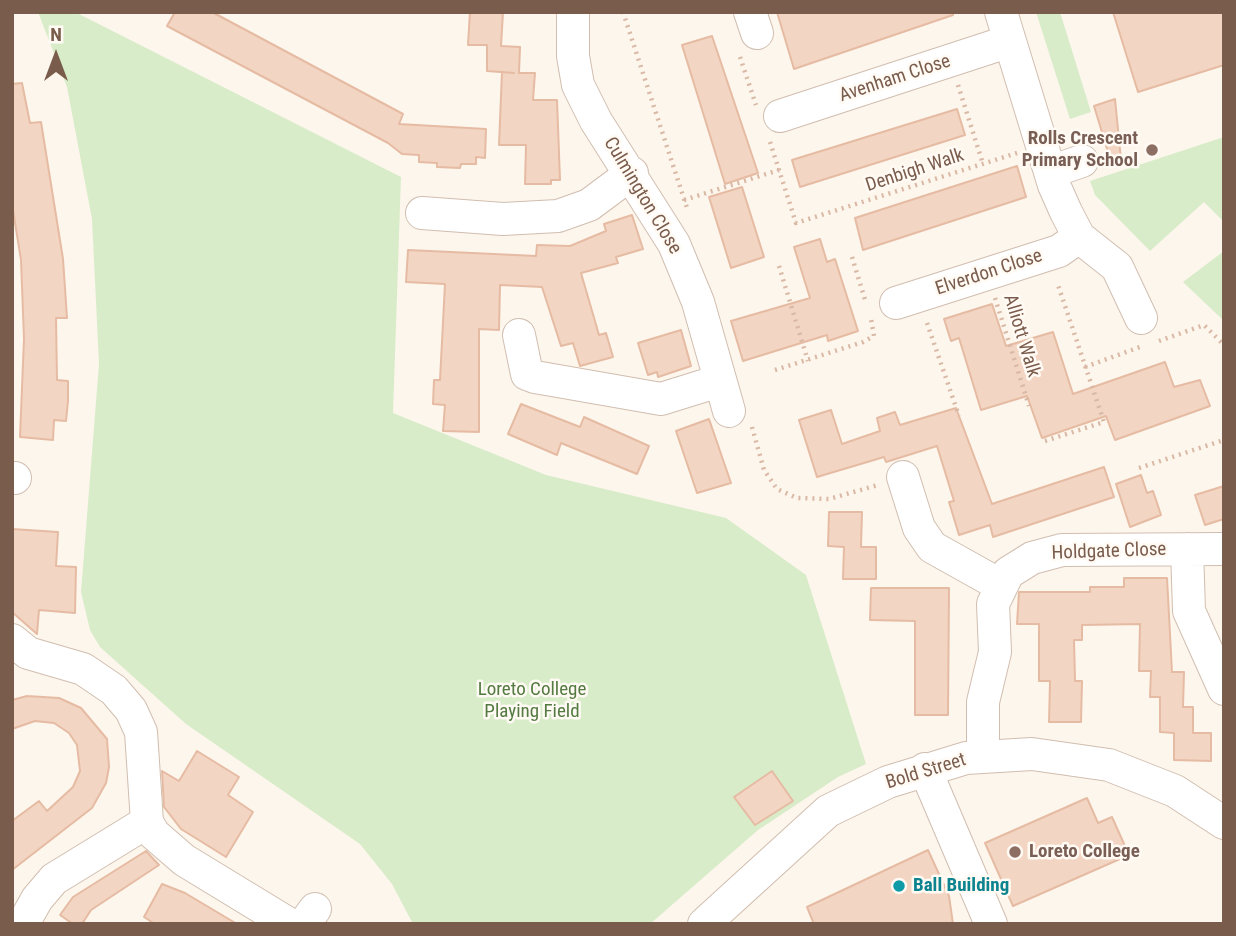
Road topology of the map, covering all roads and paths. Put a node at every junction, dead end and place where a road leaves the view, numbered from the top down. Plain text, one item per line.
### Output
1 (573, 12) edge
2 (623, 12) edge
3 (1005, 27) edge
4 (951, 61) junction
5 (780, 116) dead end
6 (1046, 159) junction
7 (1082, 161) dead end
8 (983, 164) junction
9 (779, 170) dead end
10 (632, 173) junction
11 (684, 200) junction
12 (422, 213) dead end
13 (688, 213) dead end
14 (796, 223) dead end
15 (1079, 237) junction
16 (1047, 254) junction
17 (852, 257) dead end
18 (779, 266) dead end
19 (988, 274) junction
20 (907, 299) joint
21 (1141, 318) dead end
22 (1204, 325) dead end
23 (519, 335) dead end
24 (1224, 345) edge
25 (808, 361) junction
26 (775, 370) dead end
27 (719, 381) junction
28 (1029, 407) dead end
29 (729, 411) joint
30 (959, 416) dead end
31 (1224, 440) edge
32 (1045, 441) dead end
33 (1139, 468) dead end
34 (903, 477) joint
35 (1187, 549) junction
36 (1224, 549) edge
37 (1000, 585) junction
38 (17, 652) edge
39 (1222, 681) edge
40 (983, 756) junction
41 (925, 769) junction
42 (147, 822) junction
43 (1224, 823) edge
44 (302, 919) edge
45 (30, 921) edge
46 (704, 924) edge
47 (991, 924) edge

1 - 10 street, Culmington Close
2 - 11 path
3 - 4 street, Avenham Close
3 - 6 street
4 - 5 street, Avenham Close
4 - 8 path
6 - 7 street
6 - 8 path, Denbigh Walk
6 - 15 street
8 - 14 path, Denbigh Walk
9 - 11 path
10 - 12 street
10 - 27 street, Culmington Close
11 - 13 path
15 - 16 street, Elverdon Close
15 - 21 street
16 - 19 street, Elverdon Close
16 - 32 path
17 - 25 path
18 - 25 path
19 - 20 street, Elverdon Close
19 - 28 path, Alliott Walk
20 - 30 path
22 - 24 path
23 - 27 street
25 - 26 path
27 - 29 street, Culmington Close
29 - 34 path
31 - 33 path
34 - 37 street
35 - 36 street, Holdgate Close
35 - 37 street, Holdgate Close
35 - 39 street, Holdgate Close
37 - 40 street
38 - 42 street
40 - 41 street, Bold Street
40 - 43 street, Bold Street
41 - 46 street, Bold Street
41 - 47 street
42 - 44 street
42 - 45 street

